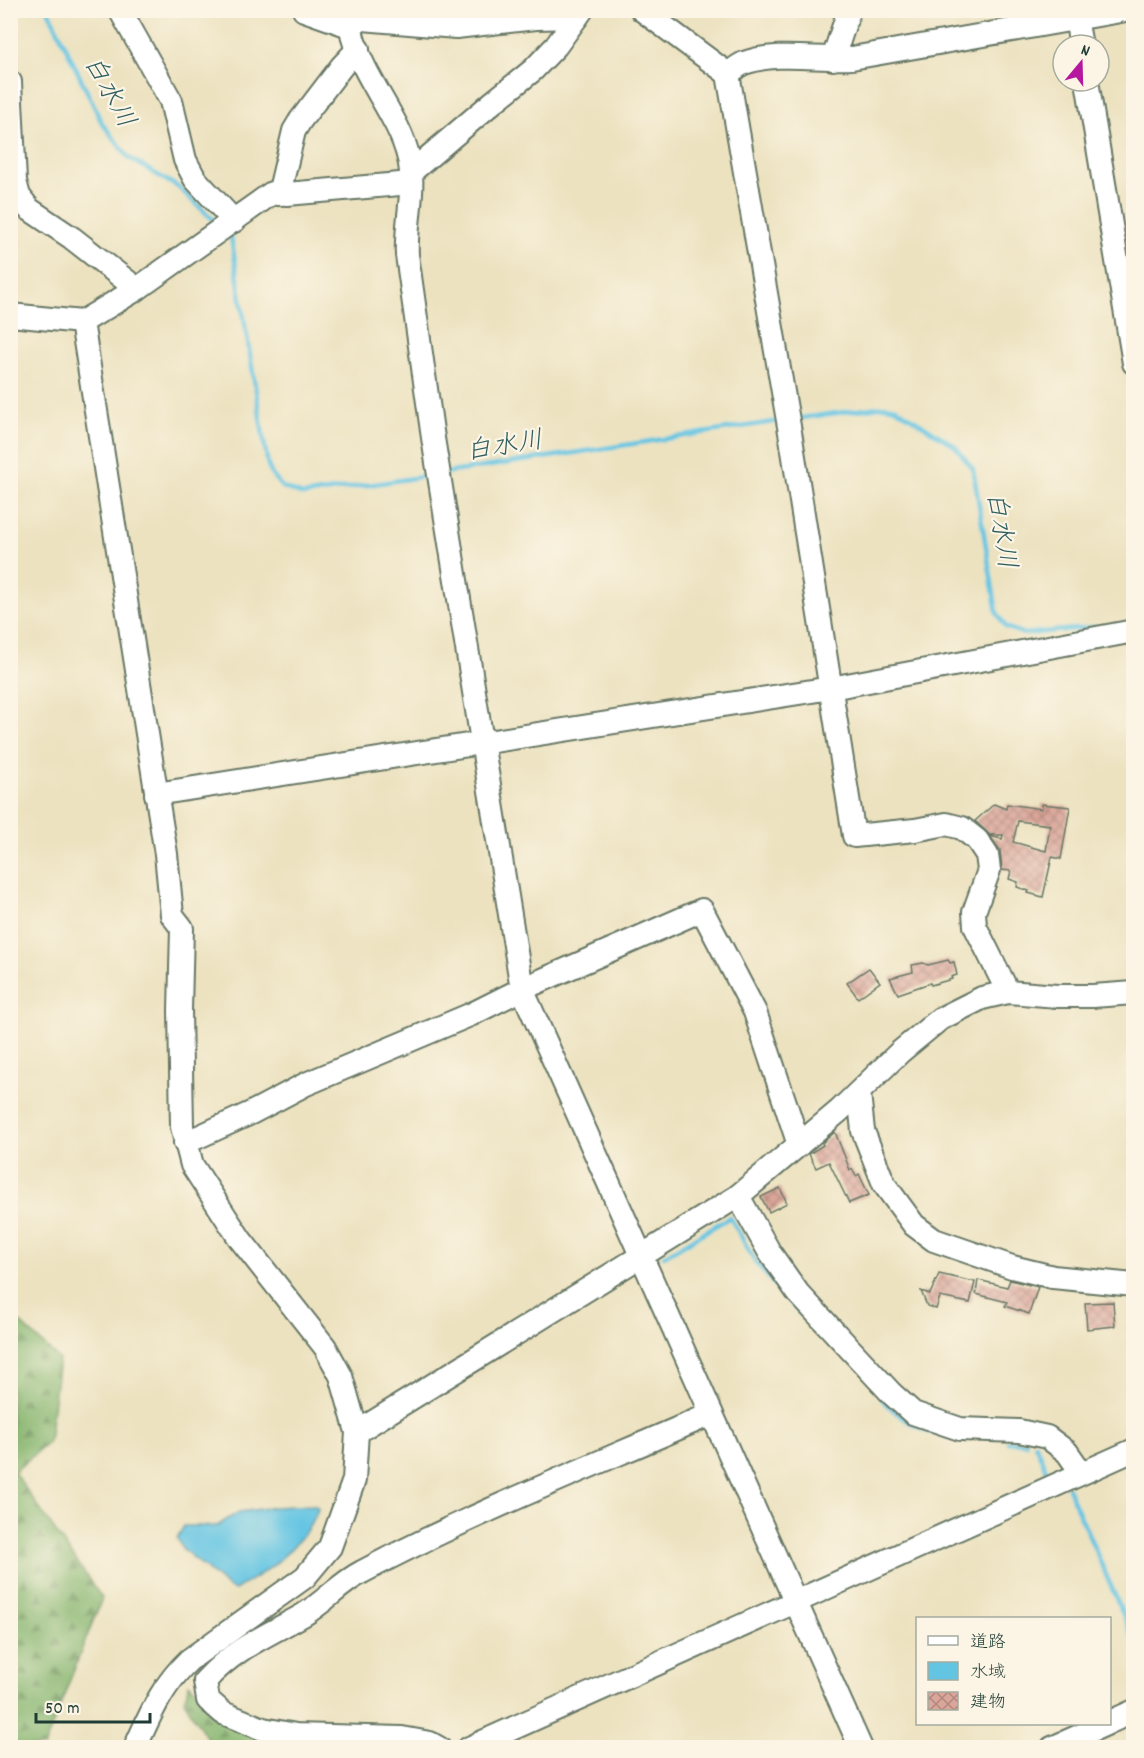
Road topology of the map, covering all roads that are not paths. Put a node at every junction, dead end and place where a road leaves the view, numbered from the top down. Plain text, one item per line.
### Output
1 (120, 10) edge
2 (304, 10) edge
3 (642, 10) edge
4 (849, 10) edge
5 (1126, 10) edge
6 (579, 14) edge
7 (1071, 17) edge
8 (353, 26) edge
9 (1077, 33) edge
10 (833, 59) junction
11 (728, 74) junction
12 (10, 82) edge
13 (1089, 93) edge
14 (411, 177) junction
15 (279, 194) junction
16 (234, 221) junction
17 (137, 288) junction
18 (10, 315) edge
19 (82, 322) junction
20 (1134, 363) edge
21 (1134, 631) edge
22 (831, 688) junction
23 (482, 743) junction
24 (156, 794) junction
25 (522, 989) junction
26 (1008, 992) junction
27 (1134, 993) edge
28 (859, 1094) junction
29 (185, 1143) junction
30 (799, 1145) junction
31 (738, 1196) junction
32 (640, 1256) junction
33 (1134, 1285) edge
34 (711, 1414) junction
35 (357, 1432) junction
36 (1134, 1450) edge
37 (1081, 1472) junction
38 (795, 1600) junction
39 (1134, 1711) edge
40 (1111, 1722) edge
41 (1104, 1725) edge
42 (135, 1748) edge
43 (440, 1748) edge
44 (469, 1748) edge
45 (861, 1748) edge
46 (1052, 1748) edge

1 - 16 street
2 - 8 street
3 - 11 street
4 - 10 street
5 - 7 street
6 - 8 street
6 - 14 street
7 - 9 street
7 - 10 street
8 - 14 street
8 - 15 street
10 - 11 street
11 - 22 street
12 - 17 street
13 - 20 street
14 - 15 street
14 - 23 street
15 - 16 street
16 - 17 street
17 - 19 street
18 - 19 street
19 - 24 street
21 - 22 street
22 - 23 street
22 - 26 street
23 - 24 street
23 - 25 street
24 - 29 street
25 - 29 street
25 - 30 street
25 - 32 street
26 - 27 street
26 - 28 street
28 - 30 street
28 - 33 street
29 - 35 street
30 - 31 street
31 - 32 street
31 - 37 street
32 - 34 street
32 - 35 street
34 - 38 street
34 - 43 street
35 - 42 street
36 - 37 street
37 - 38 street
38 - 44 street
38 - 45 street
39 - 40 street
41 - 46 street

